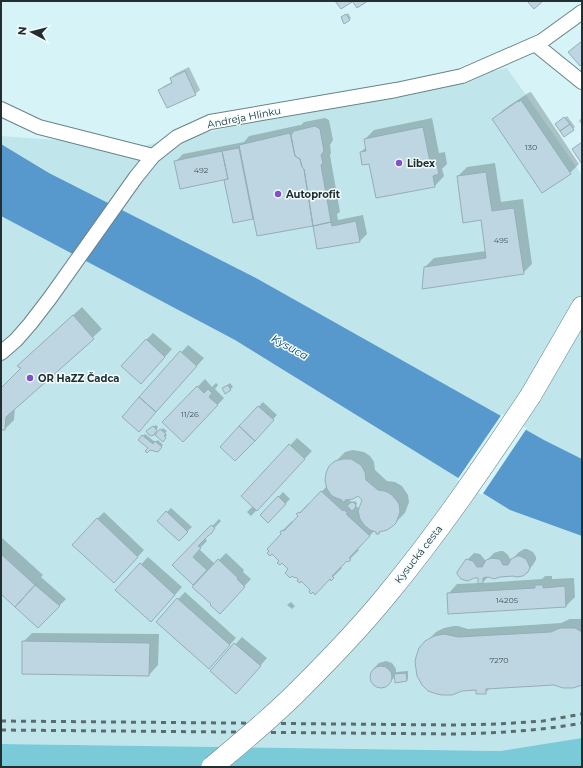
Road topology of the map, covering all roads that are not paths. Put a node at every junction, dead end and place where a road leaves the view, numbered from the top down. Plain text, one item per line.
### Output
1 (582, 12) edge
2 (535, 44) junction
3 (582, 82) edge
4 (1, 109) edge
5 (153, 156) junction
6 (582, 307) edge
7 (1, 353) edge
8 (212, 767) edge

1 - 2 street, Andreja Hlinku
2 - 3 street
2 - 5 street, Andreja Hlinku
4 - 5 street
5 - 7 street, Andreja Hlinku
6 - 8 main road, Kysucká cesta, bridge

